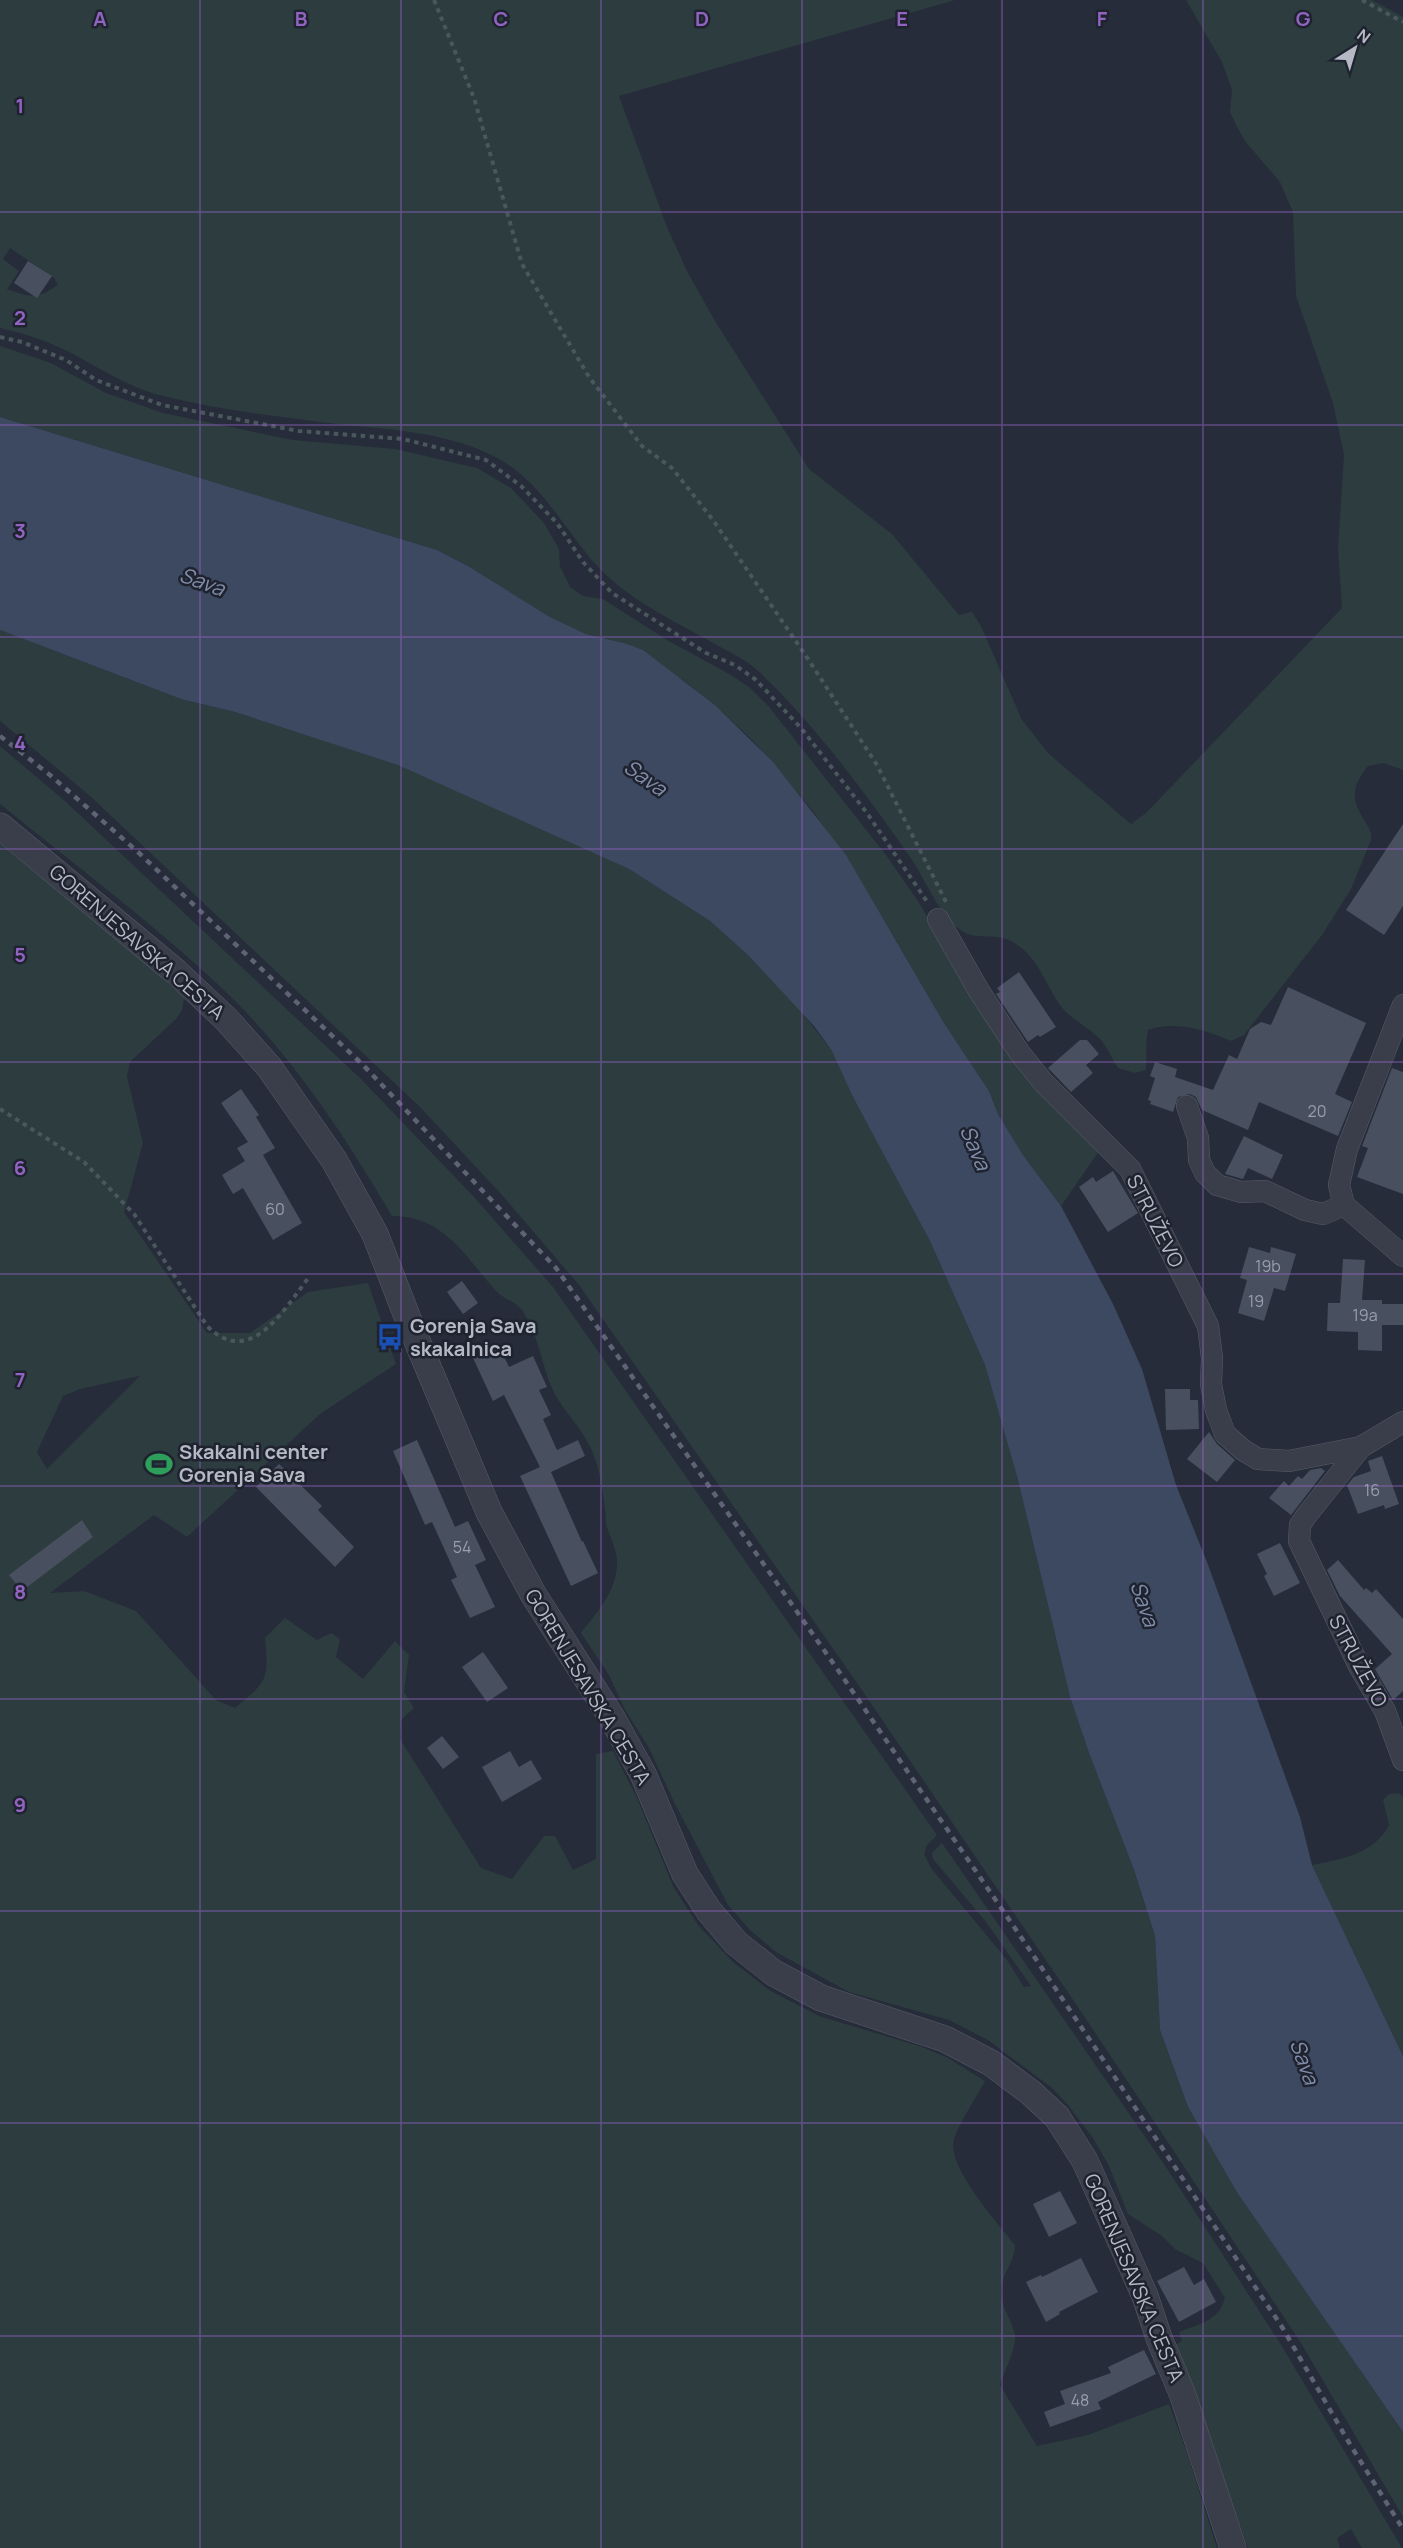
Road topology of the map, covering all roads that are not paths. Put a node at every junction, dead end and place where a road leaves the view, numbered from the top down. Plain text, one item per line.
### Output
1 (0, 826) edge
2 (944, 913) road end
3 (1403, 1005) edge
4 (1187, 1106) dead end
5 (1344, 1205) junction
6 (1403, 1256) edge
7 (1403, 1422) edge
8 (1361, 1447) junction
9 (1403, 1758) edge
10 (1233, 2548) edge

1 - 10 street, GORENJESAVSKA CESTA
2 - 8 street, STRUŽEVO
3 - 5 street
4 - 5 street
5 - 6 street
7 - 8 street, STRUŽEVO
8 - 9 street, STRUŽEVO

